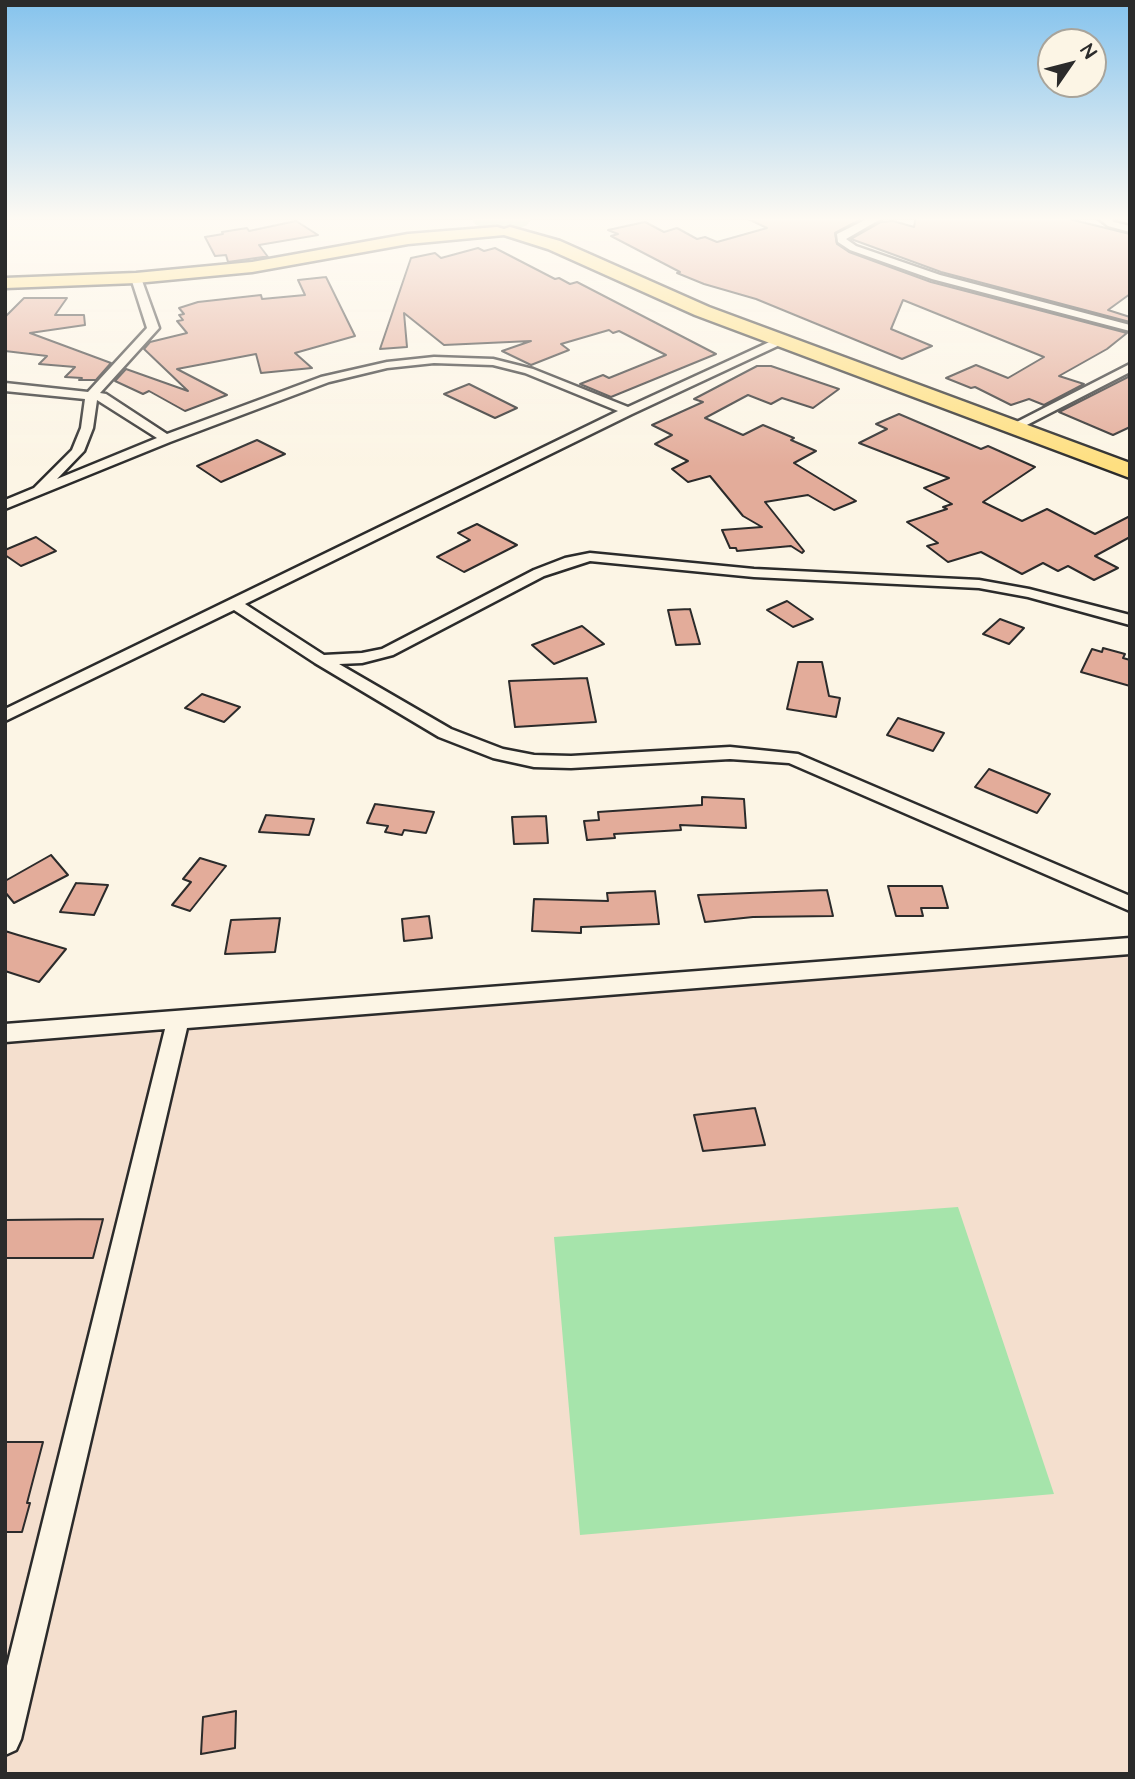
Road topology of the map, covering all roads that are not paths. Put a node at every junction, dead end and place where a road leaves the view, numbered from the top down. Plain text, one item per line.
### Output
1 (143, 300) edge
2 (677, 300) edge
3 (1024, 300) edge
4 (1130, 328) edge
5 (780, 341) junction
6 (1130, 366) edge
7 (5, 387) edge
8 (92, 395) junction
9 (628, 411) junction
10 (1013, 427) junction
11 (166, 439) junction
12 (1130, 471) edge
13 (32, 495) junction
14 (5, 505) edge
15 (235, 604) junction
16 (1130, 620) edge
17 (321, 660) junction
18 (5, 716) edge
19 (1130, 904) edge
20 (1130, 946) edge
21 (178, 1020) junction
22 (5, 1033) edge
23 (5, 1739) edge

1 - 8 street
2 - 5 highway
3 - 4 street
5 - 9 street
5 - 10 highway
6 - 10 street
7 - 8 street
8 - 11 street
8 - 13 street
9 - 11 street
9 - 15 street
10 - 12 highway
11 - 13 street
13 - 14 street
15 - 17 street
15 - 18 street
16 - 17 street
17 - 19 street
20 - 21 street
21 - 22 street
21 - 23 street

